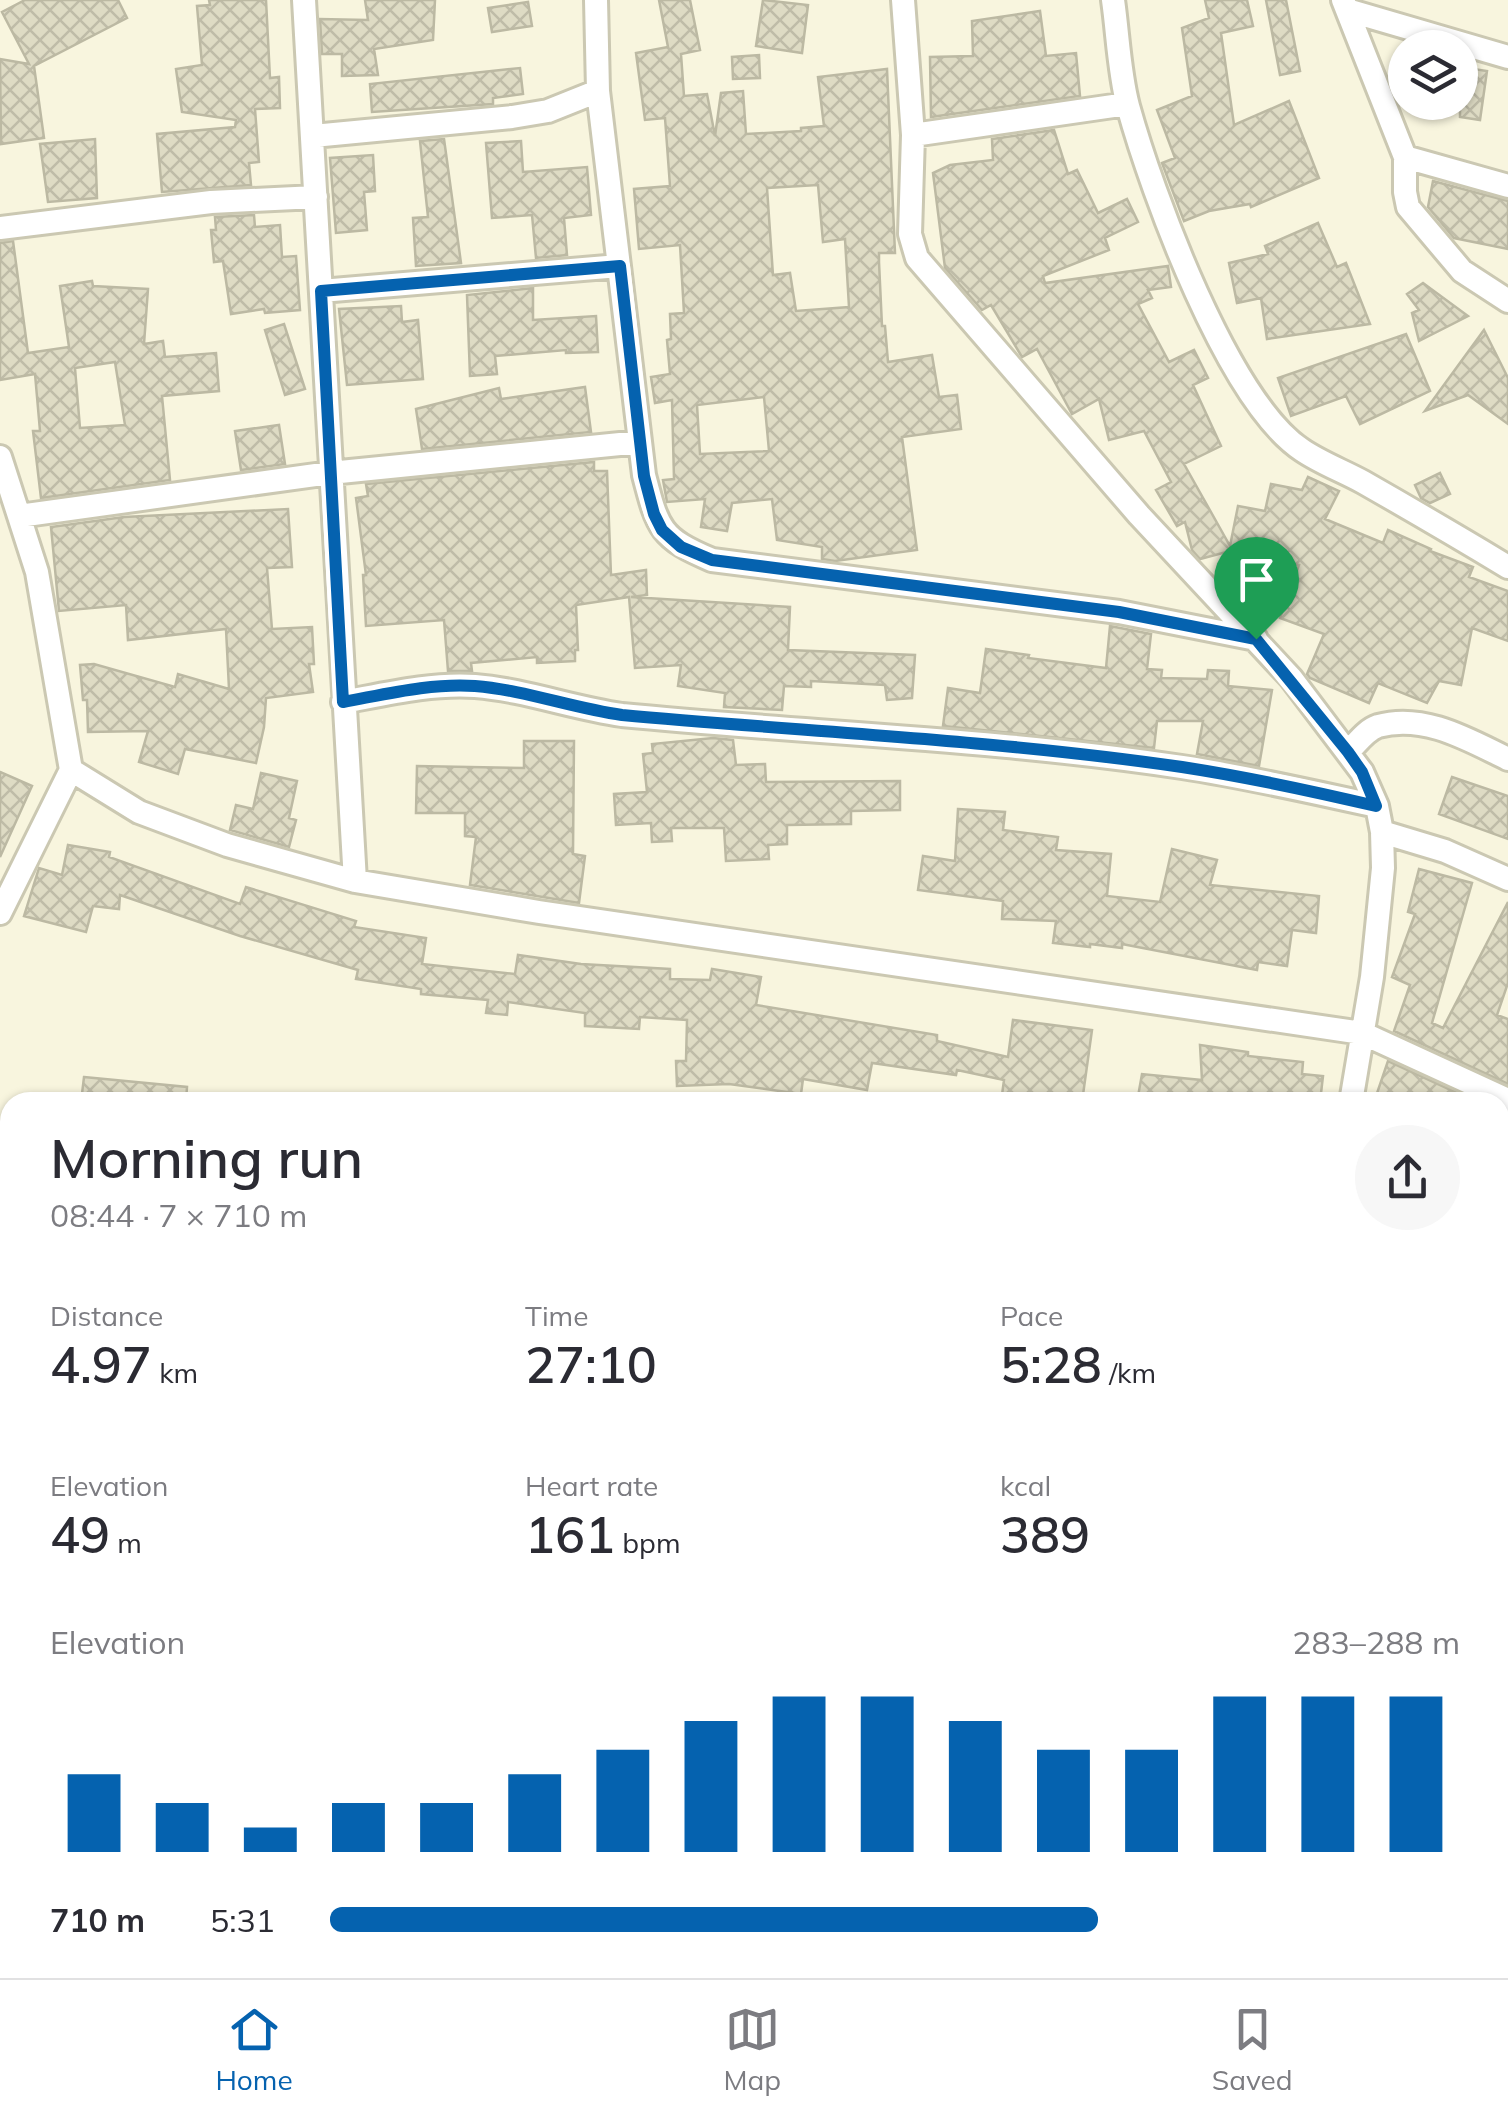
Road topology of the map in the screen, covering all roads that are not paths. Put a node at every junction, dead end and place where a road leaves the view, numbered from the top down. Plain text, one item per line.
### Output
1 (304, 0) edge
2 (596, 0) edge
3 (904, 0) edge
4 (1113, 0) edge
5 (1345, 5) edge
6 (1508, 57) edge
7 (598, 92) junction
8 (1128, 104) junction
9 (913, 135) junction
10 (313, 136) junction
11 (1404, 157) junction
12 (1508, 186) edge
13 (316, 198) junction
14 (0, 228) edge
15 (620, 266) junction
16 (321, 291) junction
17 (1508, 301) edge
18 (640, 442) junction
19 (0, 457) edge
20 (330, 473) junction
21 (19, 516) junction
22 (1508, 568) edge
23 (1256, 639) junction
24 (343, 702) junction
25 (1348, 752) junction
26 (1508, 760) edge
27 (71, 770) junction
28 (1376, 806) junction
29 (1382, 832) junction
30 (1508, 879) edge
31 (354, 881) junction
32 (0, 913) edge
33 (1362, 1034) junction
34 (1353, 1092) edge
35 (1490, 1092) edge

1 - 10 street
2 - 7 street
3 - 9 street
4 - 8 street
5 - 6 street
5 - 11 street
7 - 10 street
7 - 15 street
8 - 9 street
8 - 22 street
9 - 23 street
10 - 13 street
11 - 12 street
11 - 17 street
13 - 14 street
13 - 16 street
15 - 16 street
15 - 18 street
16 - 20 street
18 - 20 street
18 - 23 street
19 - 21 street
20 - 21 street
20 - 24 street
21 - 27 street
23 - 25 street
24 - 28 street
24 - 31 street
25 - 26 street
25 - 28 street
27 - 31 street
27 - 32 street
28 - 29 street
29 - 30 street
29 - 33 street
31 - 33 street
33 - 34 street
33 - 35 street

